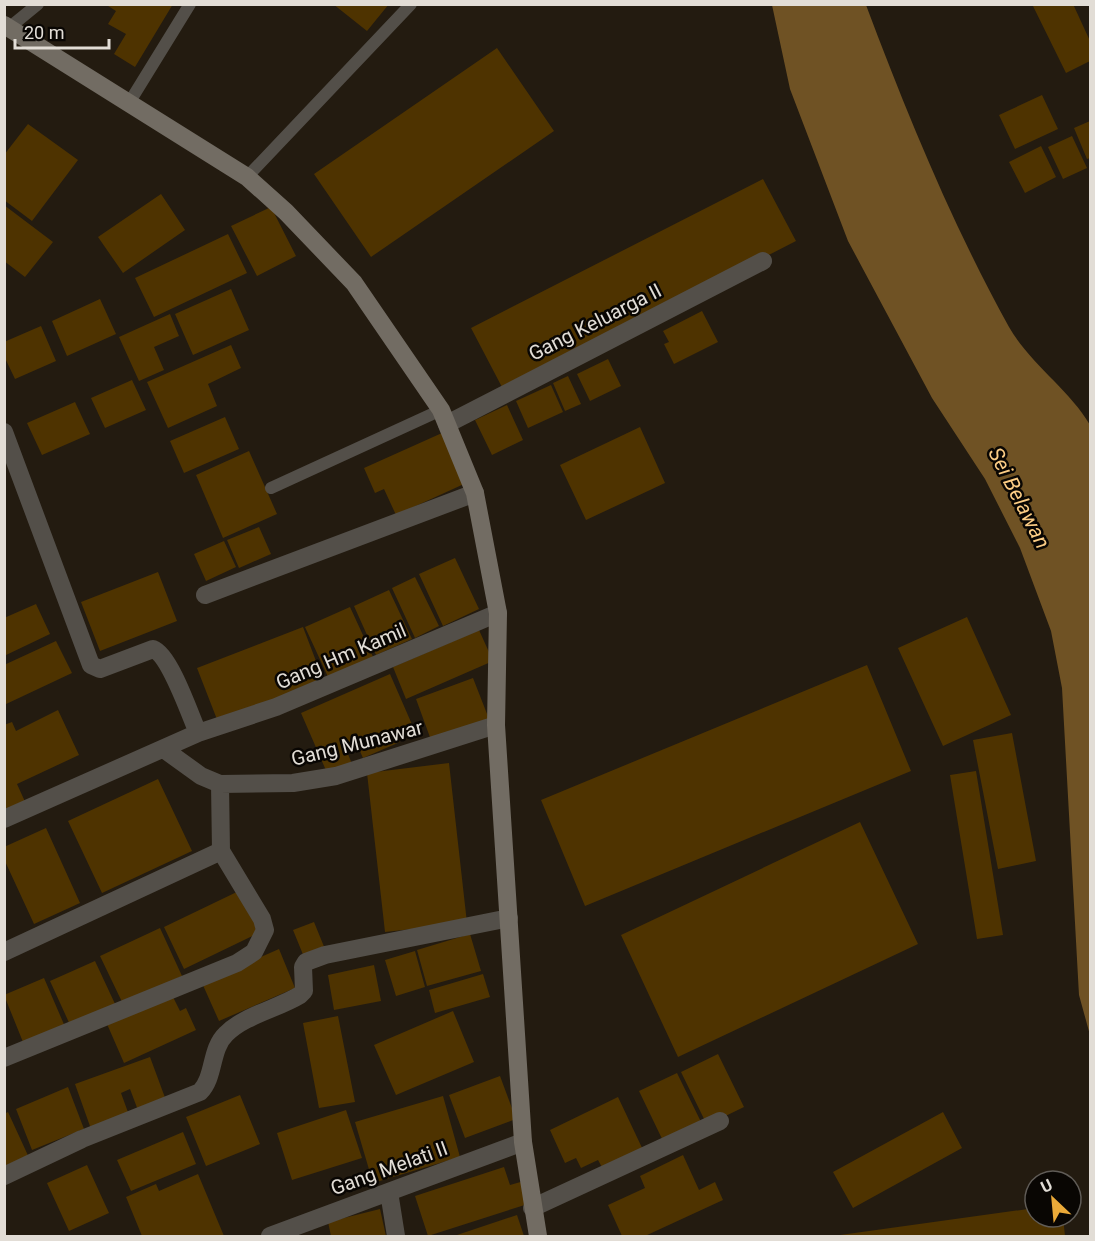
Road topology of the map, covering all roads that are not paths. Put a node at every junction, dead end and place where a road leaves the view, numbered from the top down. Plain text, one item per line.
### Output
1 (38, 4) edge
2 (190, 4) edge
3 (411, 4) edge
4 (6, 28) edge
5 (129, 103) junction
6 (247, 177) junction
7 (763, 261) dead end
8 (444, 417) junction
9 (4, 432) edge
10 (271, 488) dead end
11 (475, 493) junction
12 (205, 595) dead end
13 (498, 614) junction
14 (496, 725) junction
15 (198, 734) junction
16 (165, 750) junction
17 (220, 784) junction
18 (4, 819) edge
19 (221, 851) junction
20 (509, 918) junction
21 (4, 952) edge
22 (4, 1058) edge
23 (720, 1121) dead end
24 (523, 1142) junction
25 (4, 1176) edge
26 (388, 1192) junction
27 (532, 1208) junction
28 (270, 1236) edge
29 (396, 1236) edge
30 (538, 1236) edge

1 - 4 lane
2 - 5 lane
3 - 6 lane
4 - 5 street
5 - 6 street
6 - 8 street
7 - 8 street, Gang Keluarga II
8 - 10 lane
8 - 11 street
9 - 15 street
11 - 12 street
11 - 13 street
13 - 14 street
13 - 15 street, Gang Hm Kamil
14 - 17 street, Gang Munawar
14 - 20 street
15 - 16 street, Gang Hm Kamil
16 - 17 street, Gang Munawar
16 - 18 street, Gang Hm Kamil
17 - 19 street
19 - 21 street
19 - 22 street
20 - 24 street
20 - 25 street
23 - 27 street
24 - 26 street, Gang Melati II
24 - 27 street
26 - 28 street, Gang Melati II
26 - 29 street
27 - 30 street

